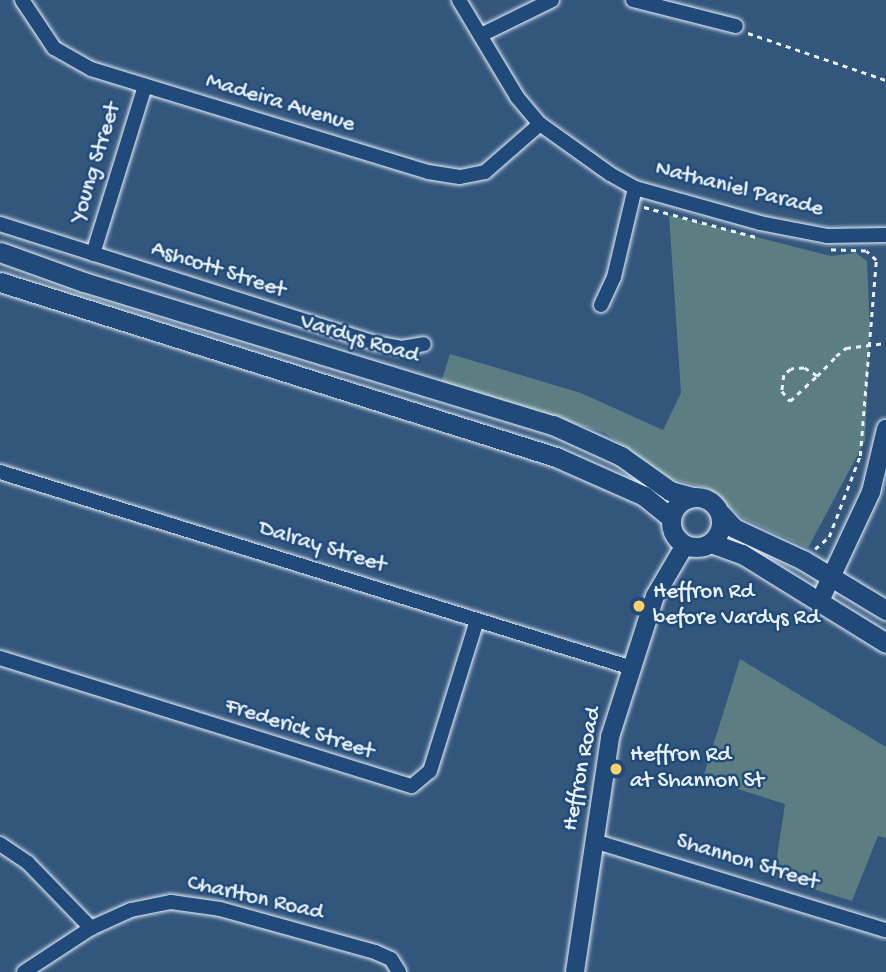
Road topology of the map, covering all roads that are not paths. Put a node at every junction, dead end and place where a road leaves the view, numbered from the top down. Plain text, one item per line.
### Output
1 (22, 0) edge
2 (459, 0) edge
3 (552, 0) edge
4 (633, 0) edge
5 (736, 26) road end
6 (481, 35) junction
7 (145, 86) junction
8 (540, 124) junction
9 (635, 188) junction
10 (0, 224) edge
11 (886, 235) edge
12 (0, 252) edge
13 (93, 254) junction
14 (0, 282) edge
15 (601, 305) dead end
16 (424, 344) dead end
17 (886, 429) edge
18 (0, 472) edge
19 (693, 496) junction
20 (721, 514) junction
21 (671, 518) junction
22 (711, 543) junction
23 (685, 545) junction
24 (832, 578) junction
25 (819, 603) junction
26 (886, 610) edge
27 (477, 620) junction
28 (886, 643) edge
29 (0, 658) edge
30 (632, 668) junction
31 (594, 841) junction
32 (0, 844) edge
33 (91, 928) junction
34 (886, 930) edge
35 (24, 972) edge
36 (398, 972) edge
37 (575, 972) edge

1 - 7 street, Madeira Avenue
2 - 6 street, Nathaniel Parade
3 - 6 street
4 - 5 street
6 - 8 street, Nathaniel Parade
7 - 8 street, Madeira Avenue
7 - 13 street, Young Street
8 - 9 street, Nathaniel Parade
9 - 11 street, Nathaniel Parade
9 - 15 street
10 - 13 street, Ashcott Street
12 - 19 main road, Vardys Road
13 - 16 street, Ashcott Street
14 - 21 main road
17 - 24 street
18 - 27 street, Dalray Street
19 - 20 main road
19 - 21 main road
20 - 22 main road
20 - 24 main road
21 - 23 main road
22 - 23 main road
22 - 25 main road
23 - 30 street, Heffron Road
24 - 25 street
24 - 26 main road
25 - 28 main road
27 - 29 street, Frederick Street
27 - 30 street, Dalray Street
30 - 31 street, Heffron Road
31 - 34 street, Shannon Street
31 - 37 street, Heffron Road
32 - 33 street
33 - 35 street, Charlton Road
33 - 36 street, Charlton Road

